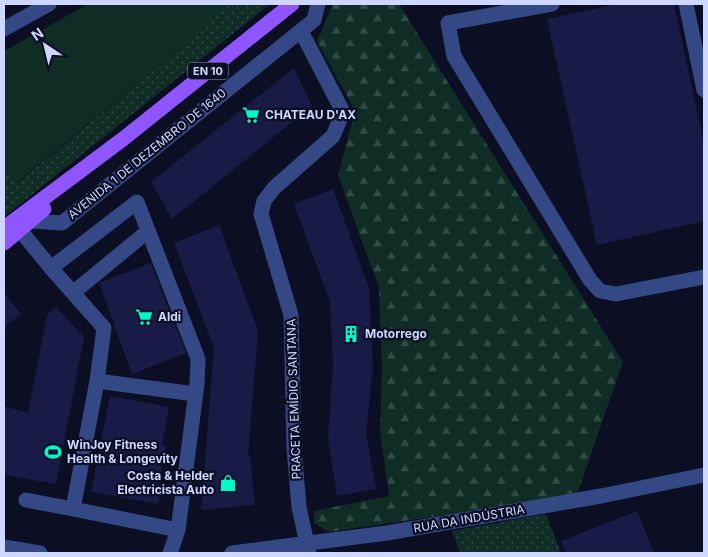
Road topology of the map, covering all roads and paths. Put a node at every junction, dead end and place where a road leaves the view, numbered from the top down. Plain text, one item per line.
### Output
1 (49, 4) edge
2 (292, 4) edge
3 (318, 4) edge
4 (552, 4) edge
5 (686, 4) edge
6 (4, 29) edge
7 (301, 30) junction
8 (704, 90) edge
9 (123, 138) junction
10 (25, 226) junction
11 (4, 228) edge
12 (148, 231) junction
13 (4, 243) edge
14 (51, 268) junction
15 (704, 277) edge
16 (74, 292) junction
17 (97, 381) junction
18 (195, 394) junction
19 (704, 476) edge
20 (26, 500) dead end
21 (73, 509) junction
22 (178, 530) junction
23 (309, 548) edge
24 (4, 549) edge
25 (6, 553) edge
26 (40, 553) edge
27 (170, 553) edge
28 (232, 553) edge

1 - 6 street
2 - 9 main road, AVENIDA 1 DE DEZEMBRO DE 1640 / EN 10
3 - 7 street, AVENIDA 1 DE DEZEMBRO DE 1640
4 - 15 street
5 - 8 street
7 - 10 street, AVENIDA 1 DE DEZEMBRO DE 1640
7 - 23 street, PRACETA EMÍDIO SANTANA
9 - 10 main road, AVENIDA 1 DE DEZEMBRO DE 1640 / EN 10
9 - 11 main road, AVENIDA 1 DE DEZEMBRO DE 1640 / EN 10
10 - 13 main road, AVENIDA 1 DE DEZEMBRO DE 1640 / EN 10
10 - 14 street
12 - 14 street
12 - 16 street
12 - 18 street
14 - 16 street
16 - 17 street
17 - 18 street
17 - 21 street
18 - 22 street
19 - 23 street, RUA DA INDÚSTRIA
20 - 21 street
21 - 22 street
22 - 27 street
23 - 28 street, RUA DA INDÚSTRIA
24 - 25 street
24 - 26 street

